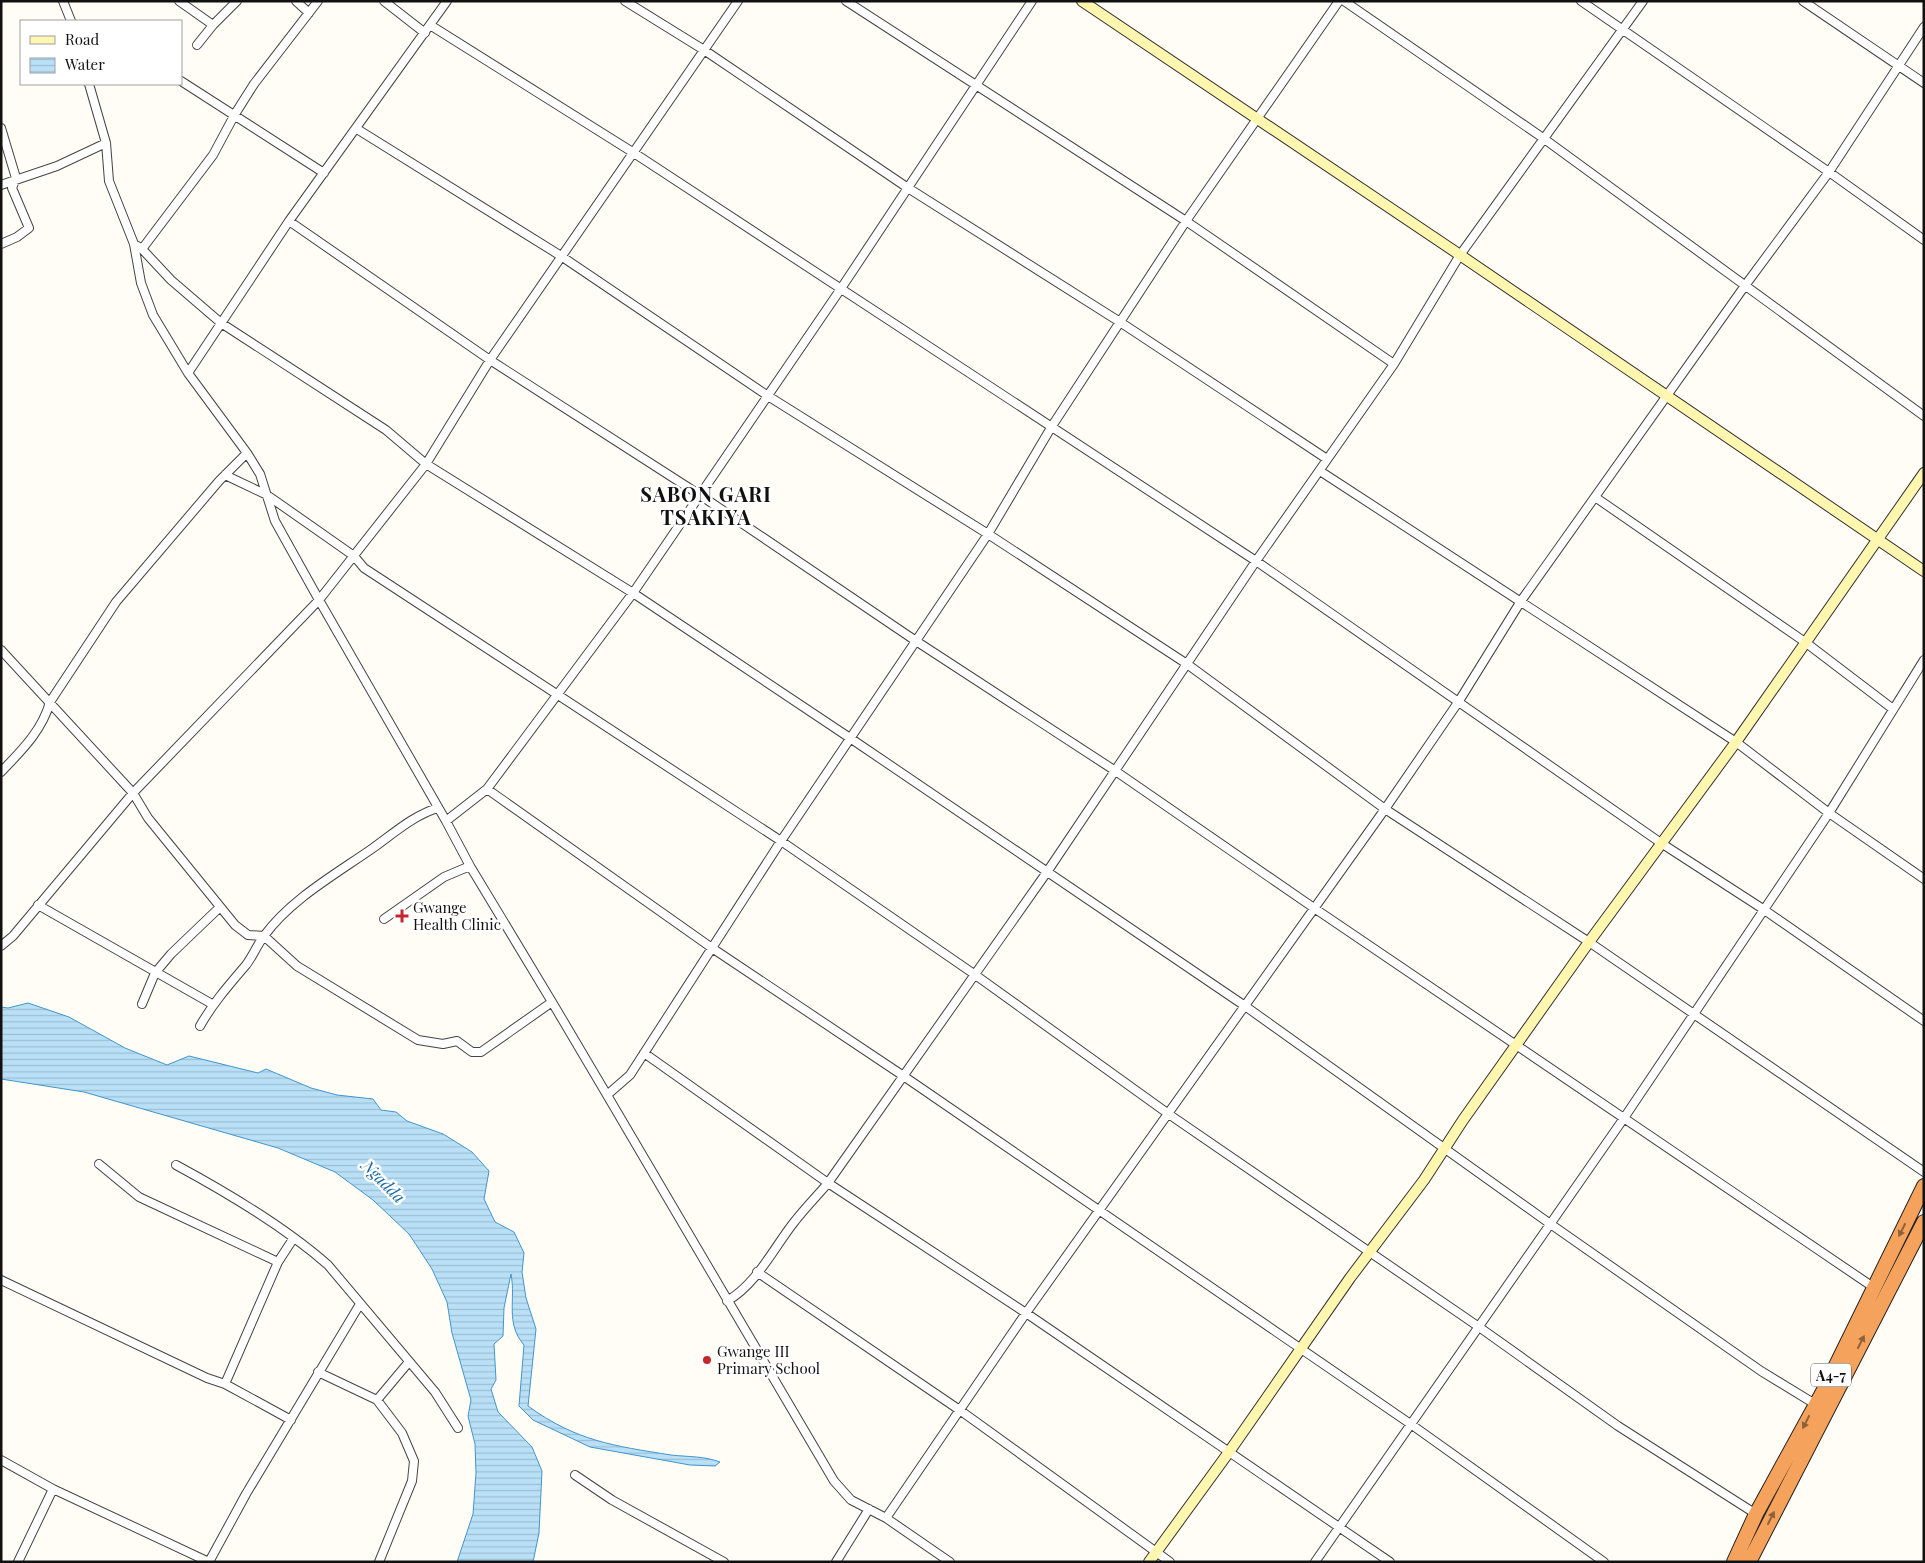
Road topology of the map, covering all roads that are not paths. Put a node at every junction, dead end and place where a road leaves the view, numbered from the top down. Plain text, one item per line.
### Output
1 (63, 1) edge
2 (179, 1) edge
3 (237, 1) edge
4 (296, 1) edge
5 (318, 1) edge
6 (384, 1) edge
7 (447, 1) edge
8 (625, 1) edge
9 (738, 1) edge
10 (846, 1) edge
11 (1032, 1) edge
12 (1082, 1) edge
13 (1339, 1) edge
14 (1344, 1) edge
15 (1581, 1) edge
16 (1643, 1) edge
17 (1803, 1) edge
18 (309, 13) junction
19 (71, 20) edge
20 (430, 24) junction
21 (213, 26) junction
22 (1924, 27) edge
23 (1623, 31) junction
24 (425, 33) junction
25 (197, 45) dead end
26 (704, 50) junction
27 (1898, 65) junction
28 (182, 82) edge
29 (1924, 83) edge
30 (89, 85) edge
31 (975, 87) junction
32 (235, 114) junction
33 (1259, 119) junction
34 (1, 128) edge
35 (358, 128) junction
36 (1543, 138) junction
37 (106, 143) junction
38 (634, 153) junction
39 (1829, 172) junction
40 (324, 173) junction
41 (16, 178) junction
42 (1, 185) edge
43 (908, 188) junction
44 (289, 221) junction
45 (1186, 221) junction
46 (1924, 240) edge
47 (1, 244) edge
48 (134, 244) junction
49 (142, 249) junction
50 (1460, 254) junction
51 (561, 256) junction
52 (1744, 287) junction
53 (840, 290) junction
54 (1120, 322) junction
55 (221, 323) junction
56 (490, 360) junction
57 (1394, 364) junction
58 (188, 373) junction
59 (768, 396) junction
60 (1666, 396) junction
61 (1924, 416) edge
62 (1052, 426) junction
63 (247, 453) junction
64 (1328, 459) junction
65 (426, 464) junction
66 (1320, 471) junction
67 (1924, 473) edge
68 (225, 475) junction
69 (267, 495) junction
70 (700, 495) junction
71 (1595, 497) junction
72 (988, 534) junction
73 (1877, 538) junction
74 (354, 556) junction
75 (1256, 561) junction
76 (1924, 571) edge
77 (633, 593) junction
78 (319, 600) junction
79 (1521, 601) junction
80 (916, 641) junction
81 (1805, 642) junction
82 (1, 650) edge
83 (1924, 660) edge
84 (1187, 664) junction
85 (556, 696) junction
86 (1458, 700) junction
87 (50, 702) junction
88 (1892, 709) junction
89 (850, 738) junction
90 (1736, 742) junction
91 (1114, 770) junction
92 (1, 772) edge
93 (487, 789) junction
94 (133, 793) junction
95 (438, 808) junction
96 (1385, 810) junction
97 (1829, 813) junction
98 (446, 820) junction
99 (781, 842) junction
100 (1661, 843) junction
101 (470, 866) junction
102 (1047, 872) junction
103 (1924, 879) edge
104 (38, 905) junction
105 (219, 908) junction
106 (1314, 908) junction
107 (1763, 909) junction
108 (384, 919) dead end
109 (264, 936) junction
110 (1589, 942) junction
111 (1, 946) edge
112 (712, 948) junction
113 (155, 973) junction
114 (974, 974) junction
115 (552, 1002) junction
116 (142, 1004) dead end
117 (212, 1004) junction
118 (1245, 1006) junction
119 (1692, 1014) junction
120 (1924, 1021) edge
121 (200, 1026) dead end
122 (1517, 1045) junction
123 (644, 1053) junction
124 (902, 1075) junction
125 (607, 1095) junction
126 (1170, 1115) junction
127 (1624, 1118) junction
128 (1444, 1148) junction
129 (99, 1164) dead end
130 (176, 1165) dead end
131 (1924, 1172) edge
132 (828, 1183) junction
133 (1924, 1186) edge
134 (1099, 1211) junction
135 (1924, 1222) edge
136 (1549, 1224) junction
137 (293, 1239) junction
138 (1369, 1251) junction
139 (278, 1262) junction
140 (758, 1272) junction
141 (1, 1280) edge
142 (1873, 1287) junction
143 (1885, 1294) junction
144 (727, 1301) junction
145 (360, 1304) junction
146 (1026, 1313) junction
147 (1479, 1327) junction
148 (1300, 1347) junction
149 (408, 1363) junction
150 (318, 1372) junction
151 (225, 1384) junction
152 (377, 1400) junction
153 (1815, 1404) junction
154 (961, 1412) junction
155 (291, 1420) junction
156 (1412, 1424) junction
157 (458, 1428) dead end
158 (1229, 1452) junction
159 (1, 1460) edge
160 (575, 1475) dead end
161 (54, 1489) junction
162 (869, 1509) junction
163 (1756, 1514) junction
164 (886, 1518) junction
165 (1339, 1527) junction
166 (1156, 1552) junction
167 (18, 1562) edge
168 (380, 1562) edge
169 (724, 1562) edge
170 (836, 1562) edge
171 (950, 1562) edge
172 (1149, 1562) edge
173 (1170, 1562) edge
174 (1315, 1562) edge
175 (1390, 1562) edge
176 (1604, 1562) edge
177 (1734, 1562) edge
178 (1749, 1562) edge

1 - 19 street
2 - 21 street
3 - 21 street
4 - 18 street
5 - 18 street
6 - 24 street
7 - 20 street
8 - 26 street
9 - 26 street
10 - 31 street
11 - 31 street
12 - 33 main road
13 - 33 street
14 - 36 street
15 - 23 street
16 - 23 street
17 - 27 street
18 - 32 street
20 - 24 street
20 - 38 street
21 - 25 street
22 - 27 street
23 - 36 street
23 - 39 street
24 - 35 street
26 - 38 street
26 - 43 street
27 - 29 street
27 - 39 street
28 - 32 street
30 - 37 street
31 - 43 street
31 - 45 street
32 - 40 street
32 - 49 street
33 - 45 street
33 - 50 main road
34 - 41 street
35 - 40 street
35 - 51 street
36 - 50 street
36 - 52 street
37 - 41 street
37 - 48 street
38 - 51 street
38 - 53 street
39 - 46 street
39 - 52 street
40 - 44 street
41 - 42 street
41 - 47 street
43 - 53 street
43 - 54 street
44 - 55 street
44 - 56 street
45 - 54 street
45 - 57 street
48 - 49 street
48 - 58 street
49 - 55 street
50 - 57 street
50 - 60 main road
51 - 56 street
51 - 59 street
52 - 60 street
52 - 61 street
53 - 59 street
53 - 62 street
54 - 62 street
54 - 64 street
55 - 58 street
55 - 65 street
56 - 65 street
56 - 70 street
57 - 64 street
58 - 63 street
59 - 70 street
59 - 72 street
60 - 71 street
60 - 73 main road
62 - 72 street
62 - 75 street
63 - 68 street
63 - 69 street
64 - 66 street
65 - 74 street
65 - 77 street
66 - 75 street
66 - 79 street
67 - 73 main road
68 - 69 street
68 - 87 street
69 - 74 street
69 - 78 street
70 - 77 street
70 - 80 street
71 - 79 street
71 - 81 street
72 - 80 street
72 - 84 street
73 - 76 main road
73 - 81 main road
74 - 78 street
74 - 85 street
75 - 84 street
75 - 86 street
77 - 85 street
77 - 89 street
78 - 94 street
78 - 95 street
79 - 86 street
79 - 90 street
80 - 89 street
80 - 91 street
81 - 88 street
81 - 90 main road
82 - 87 street
83 - 88 street
84 - 91 street
84 - 96 street
85 - 93 street
85 - 99 street
86 - 96 street
86 - 100 street
87 - 92 street
87 - 94 street
88 - 97 street
89 - 99 street
89 - 102 street
90 - 97 street
90 - 100 main road
91 - 102 street
91 - 106 street
93 - 98 street
93 - 112 street
94 - 104 street
94 - 105 street
95 - 98 street
95 - 109 street
96 - 106 street
96 - 110 street
97 - 103 street
97 - 107 street
98 - 101 street
99 - 112 street
99 - 114 street
100 - 107 street
100 - 110 main road
101 - 108 street
101 - 115 street
102 - 114 street
102 - 118 street
104 - 111 street
104 - 113 street
105 - 109 street
105 - 113 street
106 - 118 street
106 - 122 street
107 - 119 street
107 - 120 street
109 - 115 street
109 - 117 street
110 - 119 street
110 - 122 main road
112 - 123 street
112 - 124 street
113 - 116 street
113 - 117 street
114 - 124 street
114 - 126 street
115 - 125 street
117 - 121 street
118 - 126 street
118 - 128 street
119 - 127 street
119 - 131 street
122 - 127 street
122 - 128 main road
123 - 125 street
123 - 132 street
124 - 132 street
124 - 134 street
125 - 144 street
126 - 134 street
126 - 138 street
127 - 136 street
127 - 142 street
128 - 136 street
128 - 138 main road
129 - 139 street
130 - 137 street
132 - 140 street
132 - 146 street
133 -> 142 highway, A4-7
134 - 146 street
134 - 148 street
135 - 143 highway, A4-7
136 - 147 street
136 - 153 street
137 - 139 street
137 - 145 street
138 - 147 street
138 - 148 main road
139 - 151 street
140 - 144 street
140 - 154 street
141 - 151 street
142 - 143 street
142 - 153 highway, A4-7
178 -> 143 highway, A4-7
144 - 162 street
145 - 149 street
145 - 150 street
146 - 154 street
146 - 158 street
147 - 156 street
147 - 163 street
148 - 156 street
148 - 158 main road
149 - 152 street
149 - 157 street
150 - 152 street
150 - 155 street
151 - 155 street
152 - 168 street
153 -> 163 highway, A4-7
154 - 164 street
154 - 166 street
155 - 161 street
156 - 165 street
156 - 176 street
158 - 165 street
158 - 166 main road
159 - 161 street
160 - 169 street
161 - 167 street
162 - 164 street
162 - 170 street
163 - 177 highway, A4-7
164 - 171 street
165 - 174 street
165 - 175 street
166 - 172 main road
166 - 173 street

